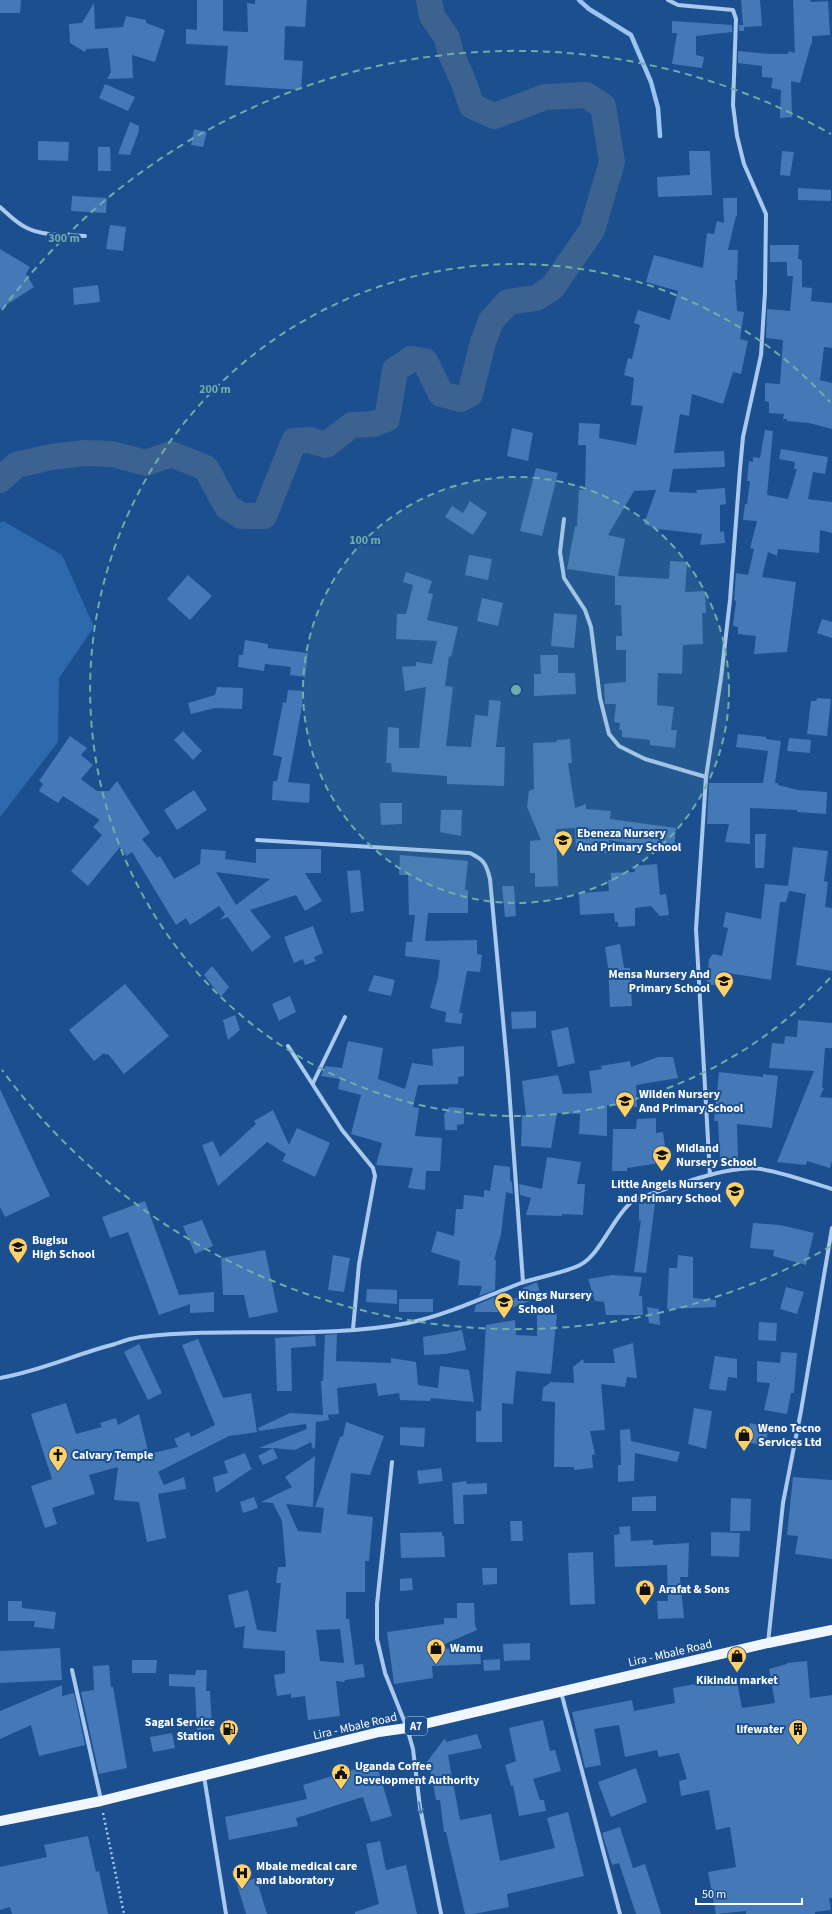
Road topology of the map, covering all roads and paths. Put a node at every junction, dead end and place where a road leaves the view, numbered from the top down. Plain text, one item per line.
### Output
1 (668, 0) edge
2 (0, 207) edge
3 (85, 236) dead end
4 (564, 519) dead end
5 (706, 777) junction
6 (257, 840) dead end
7 (345, 1017) dead end
8 (288, 1046) dead end
9 (313, 1083) junction
10 (710, 1175) junction
11 (832, 1189) edge
12 (832, 1228) edge
13 (523, 1282) junction
14 (353, 1329) junction
15 (0, 1378) edge
16 (392, 1462) dead end
17 (832, 1630) edge
18 (768, 1643) junction
19 (72, 1670) dead end
20 (561, 1691) junction
21 (407, 1728) junction
22 (204, 1776) junction
23 (101, 1801) junction
24 (0, 1821) edge
25 (124, 1914) edge
26 (226, 1914) edge
27 (441, 1914) edge
28 (620, 1914) edge

1 - 5 street
2 - 3 street
4 - 5 street
5 - 10 street
6 - 13 street
7 - 9 street
8 - 9 street
9 - 14 street
10 - 11 street
10 - 13 street
12 - 18 street
13 - 14 street
14 - 15 street
16 - 21 street
17 - 18 main road, Lira - Mbale Road / A7
18 - 20 main road, Lira - Mbale Road / A7
19 - 23 street
20 - 21 main road, Lira - Mbale Road / A7
20 - 28 street
21 - 22 main road, Lira - Mbale Road / A7
21 -> 27 street
22 - 23 main road, Lira - Mbale Road / A7
22 - 26 street
23 - 24 main road, Lira - Mbale Road / A7
23 - 25 path

